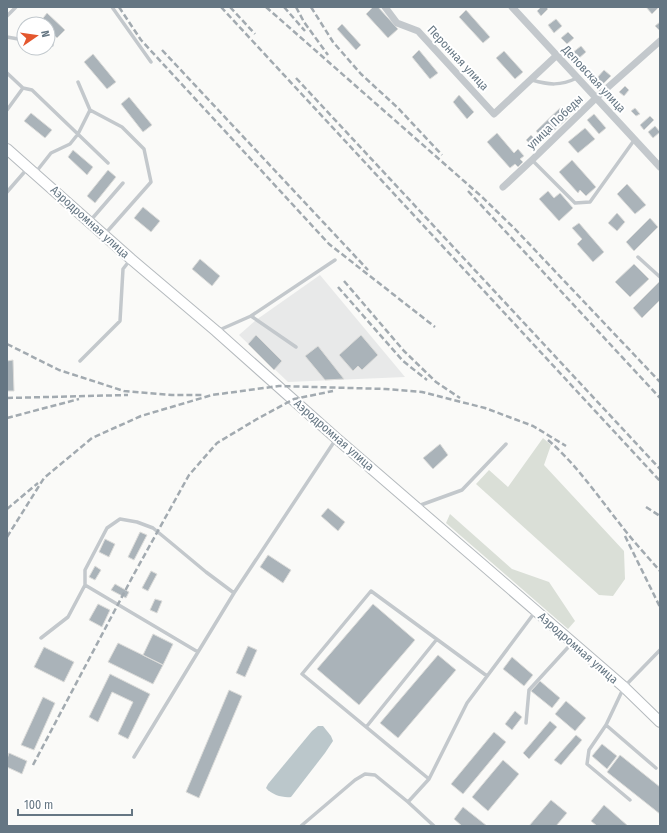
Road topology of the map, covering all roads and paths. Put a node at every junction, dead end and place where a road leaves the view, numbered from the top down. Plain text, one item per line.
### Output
1 (16, 7) edge
2 (112, 7) edge
3 (385, 7) edge
4 (512, 7) edge
5 (7, 16) edge
6 (660, 41) edge
7 (557, 55) junction
8 (151, 62) dead end
9 (7, 73) edge
10 (578, 77) junction
11 (532, 80) junction
12 (78, 82) dead end
13 (23, 88) junction
14 (596, 97) junction
15 (7, 110) edge
16 (90, 110) junction
17 (78, 134) junction
18 (635, 139) junction
19 (7, 149) edge
20 (532, 160) junction
21 (108, 163) dead end
22 (660, 166) edge
23 (32, 171) junction
24 (123, 183) dead end
25 (503, 187) dead end
26 (7, 192) edge
27 (89, 221) junction
28 (105, 234) junction
29 (638, 257) dead end
30 (131, 259) junction
31 (335, 260) dead end
32 (660, 277) edge
33 (250, 316) junction
34 (216, 331) junction
35 (296, 347) dead end
36 (80, 361) dead end
37 (336, 438) junction
38 (506, 444) dead end
39 (417, 506) junction
40 (85, 585) junction
41 (234, 592) junction
42 (536, 611) junction
43 (41, 638) dead end
44 (437, 639) junction
45 (572, 642) junction
46 (660, 650) edge
47 (198, 652) junction
48 (487, 676) junction
49 (624, 687) junction
50 (660, 722) edge
51 (526, 723) dead end
52 (606, 725) junction
53 (367, 726) junction
54 (134, 757) dead end
55 (656, 768) dead end
56 (429, 779) junction
57 (630, 800) dead end
58 (408, 802) junction
59 (301, 826) edge
60 (434, 826) edge

1 - 5 lane
2 - 8 lane
3 - 11 street, Перонная улица
4 - 7 street, Деповская улица
6 - 14 street, улица Победы
7 - 10 street, Деповская улица
7 - 11 street
9 - 13 lane
10 - 11 lane
10 - 14 street, Деповская улица
12 - 16 lane
13 - 15 lane
13 - 17 lane
14 - 18 street, Деповская улица
14 - 20 street, улица Победы
16 - 17 lane
16 - 28 lane
17 - 21 lane
17 - 23 lane
18 - 20 lane
18 - 22 street, Деповская улица
19 - 23 main road, Аэродромная улица
20 - 25 street, улица Победы
23 - 26 lane
23 - 27 main road, Аэродромная улица
24 - 27 lane
27 - 28 main road, Аэродромная улица
28 - 30 main road, Аэродромная улица
29 - 32 lane
30 - 34 main road, Аэродромная улица
30 - 36 lane
31 - 33 lane
33 - 34 lane
33 - 35 lane
34 - 37 main road, Аэродромная улица
37 - 39 main road, Аэродромная улица
37 - 41 lane
38 - 39 lane
39 - 42 main road, Аэродромная улица
40 - 41 lane
40 - 43 lane
40 - 47 lane
41 - 47 lane
42 - 45 main road, Аэродромная улица
42 - 48 lane
44 - 48 lane
44 - 53 lane
44 - 53 lane
45 - 49 main road, Аэродромная улица
45 - 51 lane
46 - 49 lane
47 - 54 lane
48 - 56 lane
49 - 50 main road, Аэродромная улица
49 - 52 lane
52 - 55 lane
52 - 57 lane
53 - 56 lane
56 - 58 lane
58 - 59 lane
58 - 60 lane

